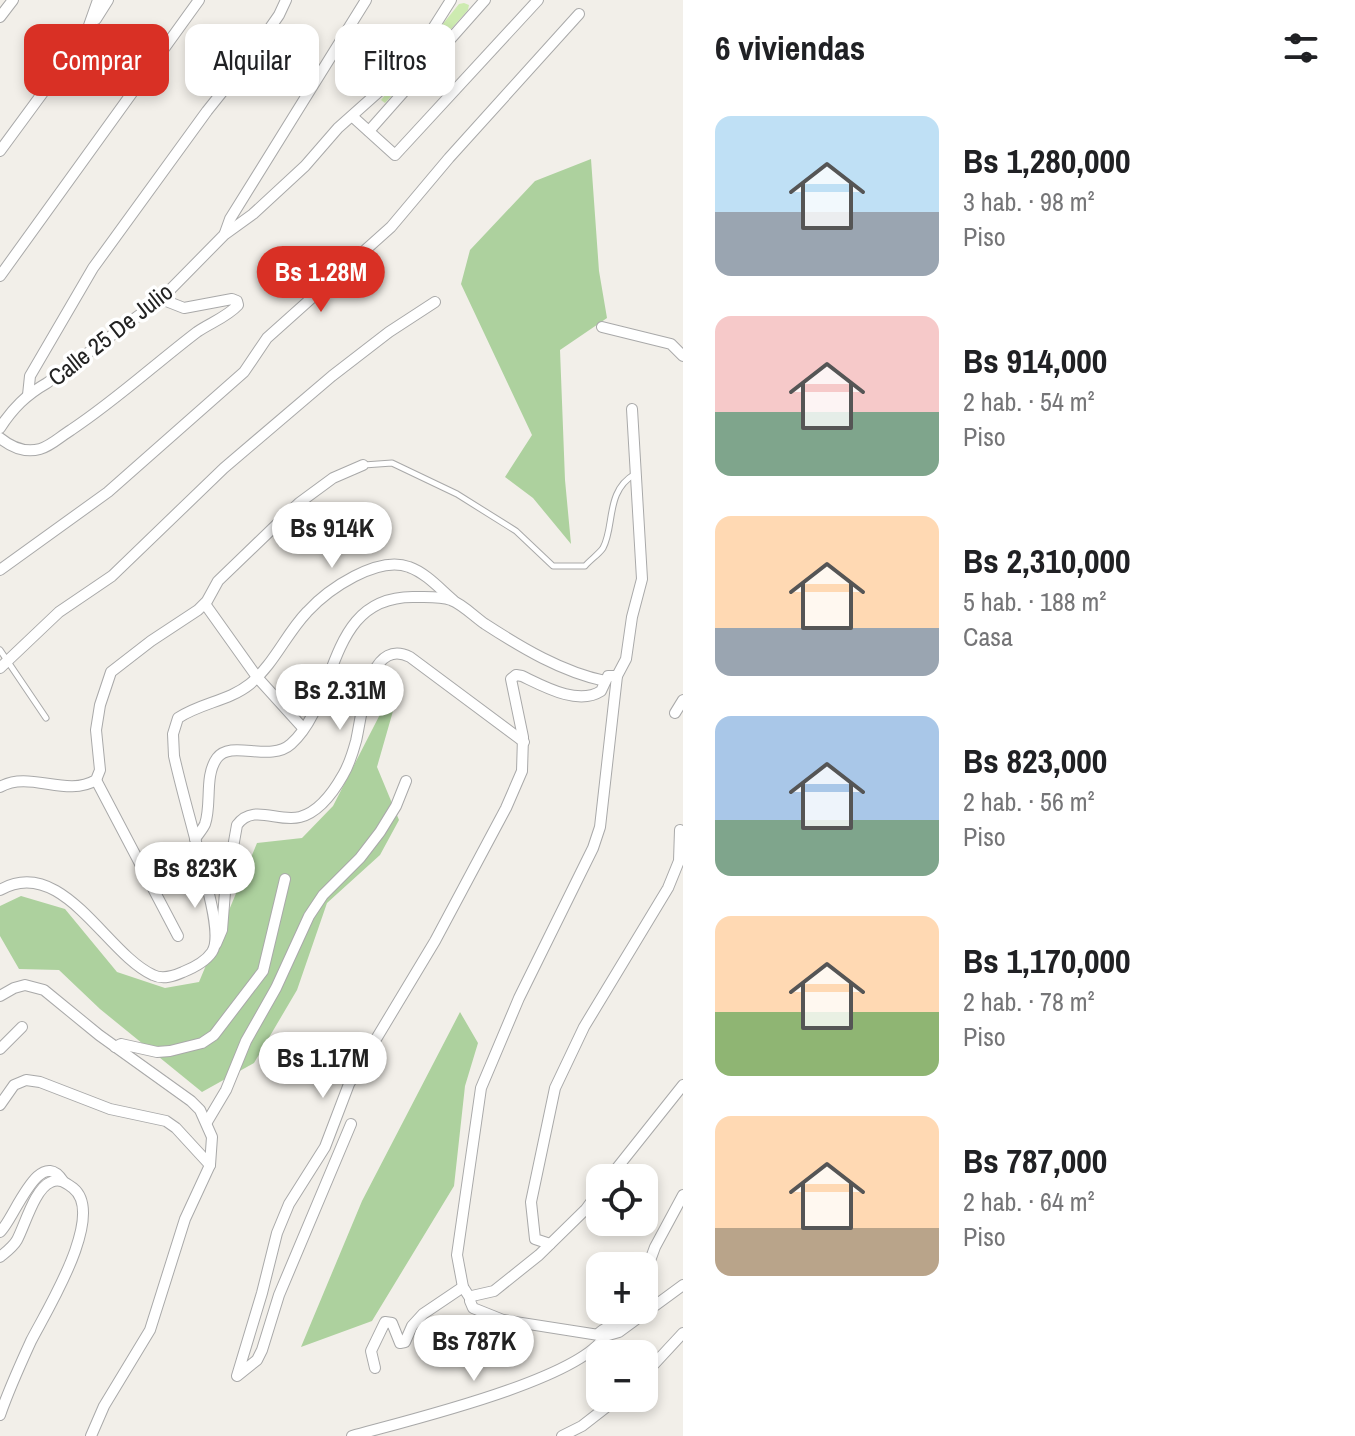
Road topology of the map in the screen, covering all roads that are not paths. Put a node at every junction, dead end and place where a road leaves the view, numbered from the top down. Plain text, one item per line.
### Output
1 (13, 0) edge
2 (98, 0) edge
3 (108, 0) edge
4 (199, 0) edge
5 (286, 0) edge
6 (366, 0) edge
7 (451, 0) edge
8 (485, 0) edge
9 (538, 0) edge
10 (579, 14) dead end
11 (0, 17) edge
12 (90, 24) edge
13 (92, 24) edge
14 (40, 96) edge
15 (353, 117) junction
16 (369, 131) junction
17 (0, 151) edge
18 (224, 235) junction
19 (0, 276) edge
20 (161, 299) junction
21 (435, 302) dead end
22 (602, 327) dead end
23 (683, 356) edge
24 (28, 395) junction
25 (632, 409) dead end
26 (0, 428) edge
27 (0, 438) edge
28 (363, 465) joint
29 (635, 474) junction
30 (0, 570) edge
31 (453, 600) junction
32 (205, 604) junction
33 (0, 650) edge
34 (4, 664) edge
35 (617, 676) junction
36 (257, 677) junction
37 (605, 681) junction
38 (683, 700) edge
39 (675, 713) dead end
40 (46, 718) dead end
41 (303, 728) junction
42 (524, 742) junction
43 (96, 780) junction
44 (406, 781) dead end
45 (0, 787) edge
46 (680, 830) dead end
47 (195, 839) junction
48 (285, 879) dead end
49 (0, 890) edge
50 (178, 936) dead end
51 (215, 945) junction
52 (0, 996) edge
53 (22, 1027) dead end
54 (115, 1047) junction
55 (0, 1049) edge
56 (683, 1085) edge
57 (0, 1105) edge
58 (207, 1122) junction
59 (351, 1124) dead end
60 (620, 1164) edge
61 (210, 1165) junction
62 (63, 1181) junction
63 (683, 1195) edge
64 (586, 1209) edge
65 (0, 1232) edge
66 (550, 1244) junction
67 (653, 1252) edge
68 (0, 1257) edge
69 (683, 1285) edge
70 (463, 1287) junction
71 (470, 1298) junction
72 (617, 1324) edge
73 (683, 1333) edge
74 (602, 1335) junction
75 (658, 1360) edge
76 (375, 1368) dead end
77 (600, 1412) edge
78 (0, 1415) edge
79 (91, 1436) edge
80 (352, 1436) edge
81 (562, 1436) edge

1 - 11 street
2 - 12 street
3 - 13 street
4 - 19 street
5 - 24 street
6 - 18 street
7 - 15 street, Calle 25 De Julio
8 - 16 street
9 - 16 street
10 - 30 street
14 - 17 street
15 - 16 street
15 - 18 street, Calle 25 De Julio
18 - 20 street, Calle 25 De Julio
20 - 24 street, Calle 25 De Julio
20 - 27 street
21 - 34 street
22 - 23 street
24 - 26 street, Calle 25 De Julio
25 - 29 street
28 - 29 lane
28 - 32 street
29 - 35 street
31 - 36 street
31 - 37 street
31 - 41 street
32 - 36 street
32 - 43 street
33 - 34 lane
34 - 40 lane
35 - 37 street
35 - 70 street
36 - 41 street
36 - 47 street
37 - 42 street
38 - 39 street
41 - 47 street
42 - 51 street
42 - 59 street
43 - 45 street
43 - 50 street
44 - 58 street
46 - 66 street
47 - 51 street
48 - 54 street
49 - 51 street
52 - 54 street
53 - 55 street
54 - 58 street
56 - 60 street
57 - 61 street
58 - 61 street
61 - 79 street
62 - 65 street
62 - 68 street
62 - 78 street
63 - 67 street
64 - 66 street
66 - 71 street
69 - 74 street
70 - 71 street
70 - 76 street
71 - 74 street
72 - 74 street
73 - 75 street
74 - 80 street
77 - 81 street

